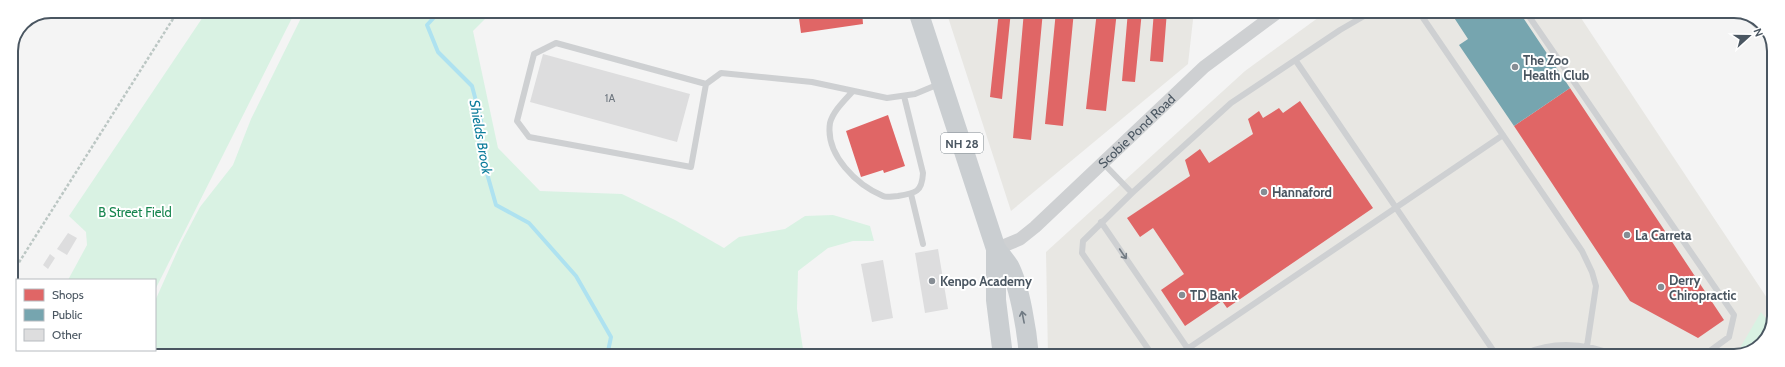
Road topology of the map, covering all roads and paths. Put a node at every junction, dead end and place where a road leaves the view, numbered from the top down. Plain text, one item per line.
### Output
1 (174, 18) edge
2 (921, 18) edge
3 (1270, 18) edge
4 (1361, 18) edge
5 (1422, 18) edge
6 (1530, 18) edge
7 (1296, 60) junction
8 (943, 83) junction
9 (706, 84) junction
10 (853, 91) junction
11 (904, 96) junction
12 (1503, 135) junction
13 (1103, 163) junction
14 (1132, 193) junction
15 (911, 194) junction
16 (1396, 208) junction
17 (1101, 222) junction
18 (922, 244) dead end
19 (996, 249) junction
20 (18, 264) edge
21 (1587, 346) junction
22 (1002, 349) edge
23 (1028, 349) edge
24 (1148, 349) edge
25 (1188, 349) joint
26 (1492, 349) edge
27 (1540, 349) edge
28 (1596, 349) edge
29 (1713, 349) edge

1 - 20 path
2 - 8 main road, NH 28
3 - 13 street, Scobie Pond Road
4 - 7 lane
5 - 12 lane
6 - 29 lane
7 - 14 lane
7 - 16 lane
8 - 11 lane
8 - 19 main road, NH 28
9 - 9 lane
9 - 10 lane
10 - 11 lane
10 - 15 lane
11 - 15 lane
12 - 16 lane
12 - 21 lane
13 - 14 lane
13 - 19 street, Scobie Pond Road
14 - 17 lane
15 - 18 lane
16 - 25 lane
16 - 26 lane
17 - 24 lane
17 -> 25 lane
19 - 22 main road, NH 28
23 -> 19 main road, NH 28
21 - 27 lane
21 - 28 lane

